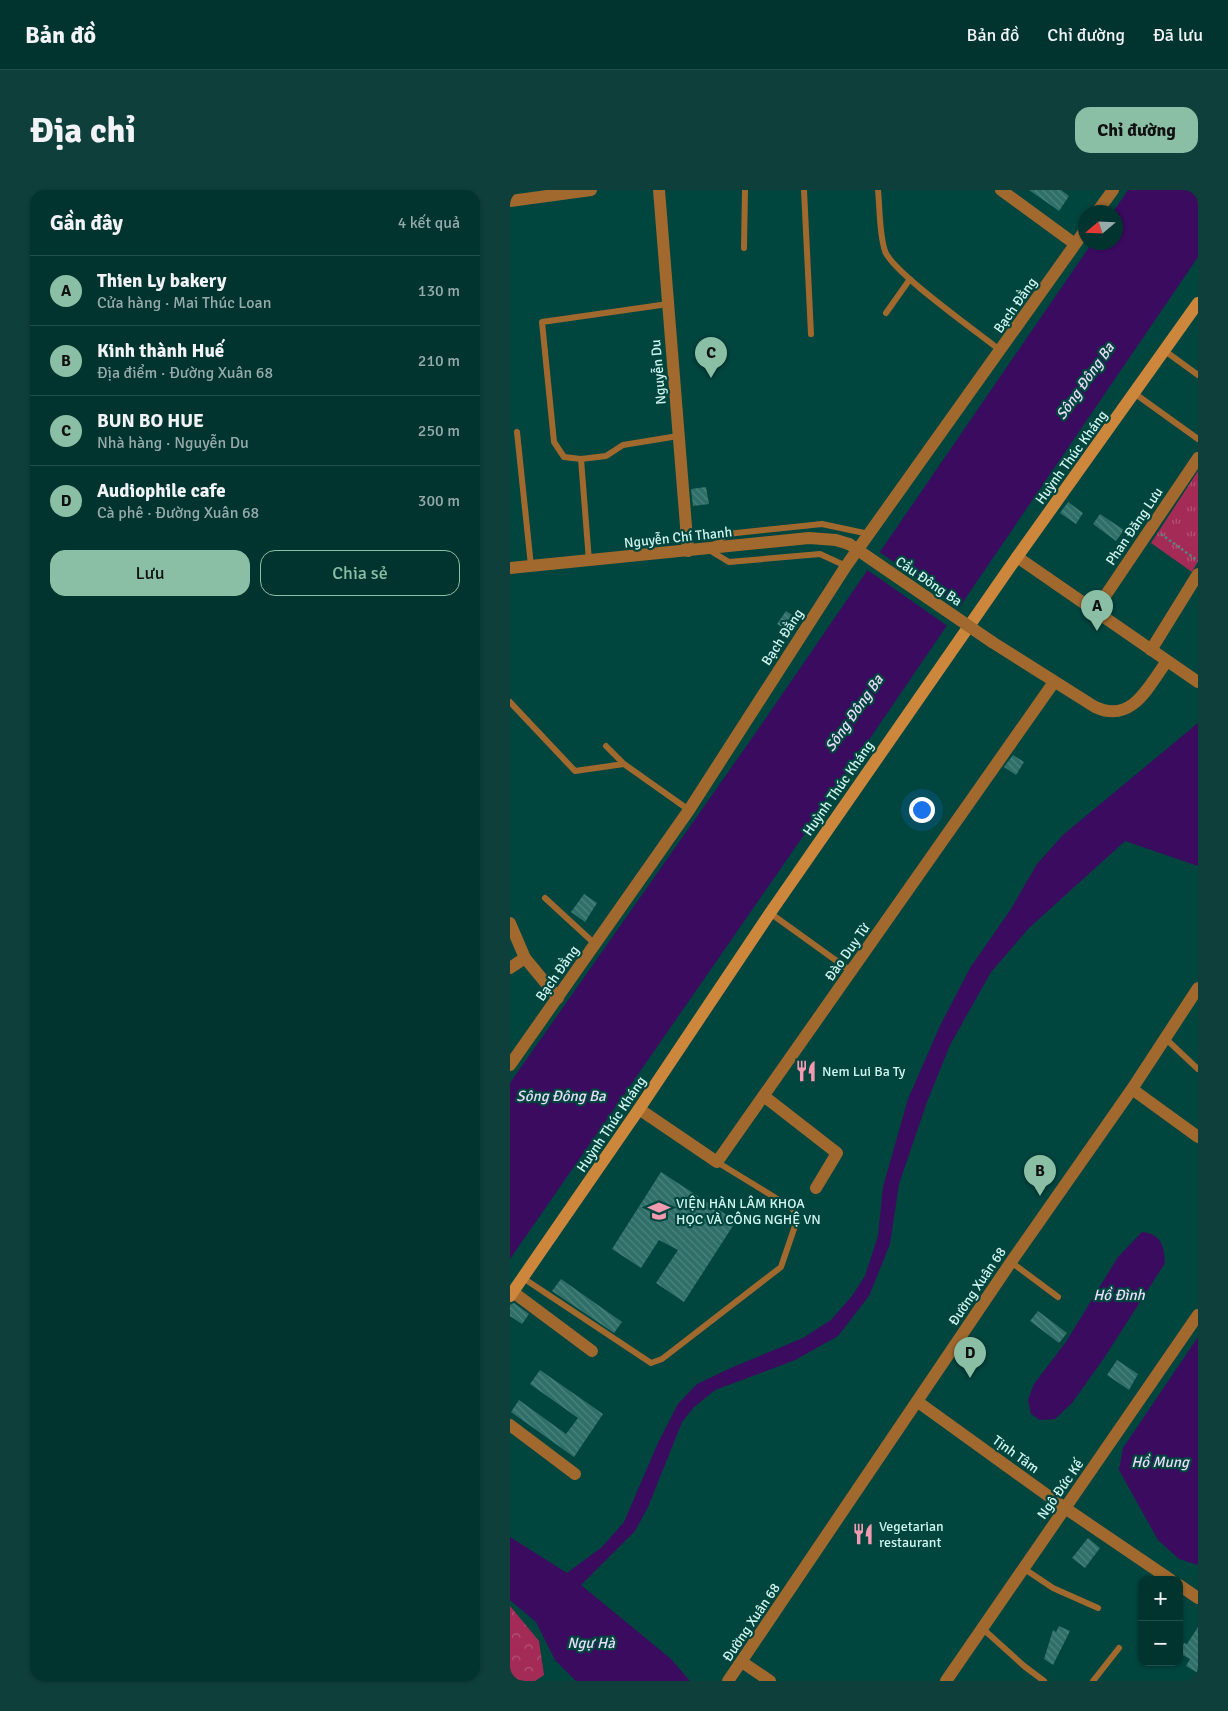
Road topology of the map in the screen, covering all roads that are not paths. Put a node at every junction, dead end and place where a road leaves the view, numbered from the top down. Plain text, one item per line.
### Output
1 (591, 190) edge
2 (659, 190) edge
3 (745, 190) edge
4 (804, 190) edge
5 (878, 190) edge
6 (1001, 190) edge
7 (1113, 190) edge
8 (510, 201) edge
9 (1102, 205) edge
10 (1078, 240) edge
11 (1075, 244) junction
12 (744, 248) dead end
13 (910, 279) junction
14 (1198, 302) edge
15 (668, 304) junction
16 (886, 314) dead end
17 (811, 334) dead end
18 (1001, 350) junction
19 (1165, 351) junction
20 (1198, 375) edge
21 (1134, 394) junction
22 (517, 432) dead end
23 (678, 436) junction
24 (1198, 439) edge
25 (1198, 458) edge
26 (580, 459) junction
27 (870, 534) junction
28 (849, 544) joint
29 (707, 549) junction
30 (688, 551) junction
31 (1018, 557) junction
32 (589, 561) junction
33 (531, 566) junction
34 (846, 566) junction
35 (510, 568) edge
36 (1198, 574) edge
37 (1096, 611) junction
38 (1151, 650) junction
39 (1167, 661) junction
40 (1054, 682) junction
41 (1198, 682) edge
42 (510, 702) edge
43 (606, 746) dead end
44 (624, 764) junction
45 (689, 810) junction
46 (545, 898) dead end
47 (770, 913) junction
48 (510, 923) edge
49 (596, 945) junction
50 (525, 958) junction
51 (510, 968) edge
52 (852, 972) junction
53 (1198, 988) edge
54 (558, 998) junction
55 (1166, 1039) junction
56 (510, 1066) edge
57 (1198, 1069) edge
58 (1132, 1089) junction
59 (765, 1097) junction
60 (639, 1109) junction
61 (1198, 1137) edge
62 (717, 1162) junction
63 (816, 1188) dead end
64 (1011, 1262) junction
65 (523, 1278) junction
66 (511, 1294) edge
67 (1058, 1297) dead end
68 (1198, 1315) edge
69 (592, 1351) dead end
70 (918, 1402) junction
71 (510, 1425) edge
72 (575, 1474) dead end
73 (1065, 1508) junction
74 (1023, 1568) junction
75 (1165, 1576) edge
76 (1183, 1588) edge
77 (1198, 1598) edge
78 (1098, 1608) dead end
79 (982, 1628) junction
80 (1119, 1648) dead end
81 (742, 1662) junction
82 (730, 1678) edge
83 (770, 1681) edge
84 (946, 1681) edge
85 (1044, 1681) edge
86 (1093, 1681) edge

1 - 8 street
2 - 15 street, Nguyễn Du
3 - 12 lane
4 - 17 lane
5 - 13 lane
6 - 11 street
7 - 9 street
10 - 11 street, Bạch Đằng
11 - 18 street, Bạch Đằng
13 - 16 lane
13 - 18 lane
14 - 19 main road, Huỳnh Thúc Kháng
15 - 23 street, Nguyễn Du
15 - 26 lane
18 - 27 street, Bạch Đằng
19 - 20 lane
19 - 21 main road, Huỳnh Thúc Kháng
21 - 24 lane
21 - 31 main road, Huỳnh Thúc Kháng
22 - 33 lane
23 - 26 lane
23 - 30 street, Nguyễn Du
25 - 37 street, Phan Đăng Lưu
26 - 32 lane
27 - 29 lane
27 - 34 street, Bạch Đằng
28 - 29 street, Nguyễn Chí Thanh
28 - 40 street, Cầu Đông Ba, bridge
29 - 30 street, Nguyễn Chí Thanh
29 - 34 lane
30 - 32 street, Nguyễn Chí Thanh
31 - 37 street
31 - 47 main road, Huỳnh Thúc Kháng
32 - 33 street, Nguyễn Chí Thanh
33 - 35 street, Nguyễn Chí Thanh
34 - 45 street, Bạch Đằng
36 - 38 street
37 - 38 street
38 - 39 street
39 - 40 street
39 - 41 street
40 - 52 street, Đào Duy Từ
42 - 44 lane
43 - 44 lane
44 - 45 lane
45 - 49 street, Bạch Đằng
46 - 49 lane
47 - 52 lane
47 - 60 main road, Huỳnh Thúc Kháng
48 - 50 street
49 - 54 street, Bạch Đằng
50 - 51 street
50 - 54 street
52 - 59 street, Đào Duy Từ
53 - 55 street, Đường Xuân 68
54 - 56 street, Bạch Đằng
55 - 57 lane
55 - 58 street, Đường Xuân 68
58 - 61 street
58 - 64 street, Đường Xuân 68
59 - 62 street, Đào Duy Từ
59 - 63 street
60 - 62 street
60 - 65 main road, Huỳnh Thúc Kháng
62 - 65 lane
64 - 67 lane
64 - 70 street, Đường Xuân 68
65 - 66 main road, Huỳnh Thúc Kháng
66 - 69 street
68 - 73 street, Ngô Đức Kế
70 - 73 street, Tịnh Tâm
70 - 81 street, Đường Xuân 68
71 - 72 street
73 - 74 street, Ngô Đức Kế
73 - 75 street, Tịnh Tâm
74 - 78 lane
74 - 79 street, Ngô Đức Kế
76 - 77 street
79 - 84 street, Ngô Đức Kế
79 - 85 lane
80 - 86 lane
81 - 82 street, Đường Xuân 68
81 - 83 street

